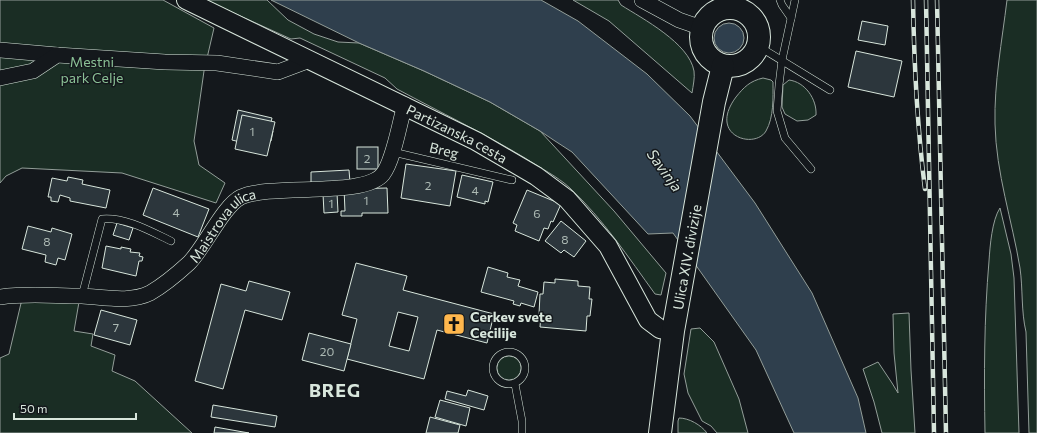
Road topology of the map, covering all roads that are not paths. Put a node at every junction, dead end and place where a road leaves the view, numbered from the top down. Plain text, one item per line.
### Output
1 (186, 0) edge
2 (642, 0) edge
3 (780, 0) edge
4 (795, 0) edge
5 (733, 4) edge
6 (791, 18) junction
7 (702, 28) junction
8 (758, 46) junction
9 (0, 50) edge
10 (57, 55) junction
11 (310, 60) junction
12 (782, 60) junction
13 (723, 66) junction
14 (0, 78) edge
15 (830, 90) dead end
16 (405, 105) junction
17 (393, 152) junction
18 (811, 169) dead end
19 (512, 180) dead end
20 (171, 241) dead end
21 (82, 296) junction
22 (0, 297) edge
23 (673, 331) junction
24 (515, 384) junction
25 (522, 433) edge
26 (660, 433) edge

1 - 11 street, Partizanska cesta
2 - 7 street
3 - 6 lane
4 - 6 lane
5 - 7 main road
5 - 8 main road
6 - 12 lane
7 - 13 main road
8 - 12 lane
8 - 13 main road
9 - 10 street
10 - 11 street
10 - 14 street
11 - 16 street, Partizanska cesta
12 - 15 lane
12 - 18 lane
13 - 23 main road, Ulica XIV. divizije
16 - 17 street, Maistrova ulica
16 - 23 street, Partizanska cesta
17 - 19 lane, Breg
17 - 21 street, Maistrova ulica
20 - 21 lane
21 - 22 street, Maistrova ulica
23 - 26 main road, Ulica XIV. divizije
24 - 24 lane
24 - 25 lane

